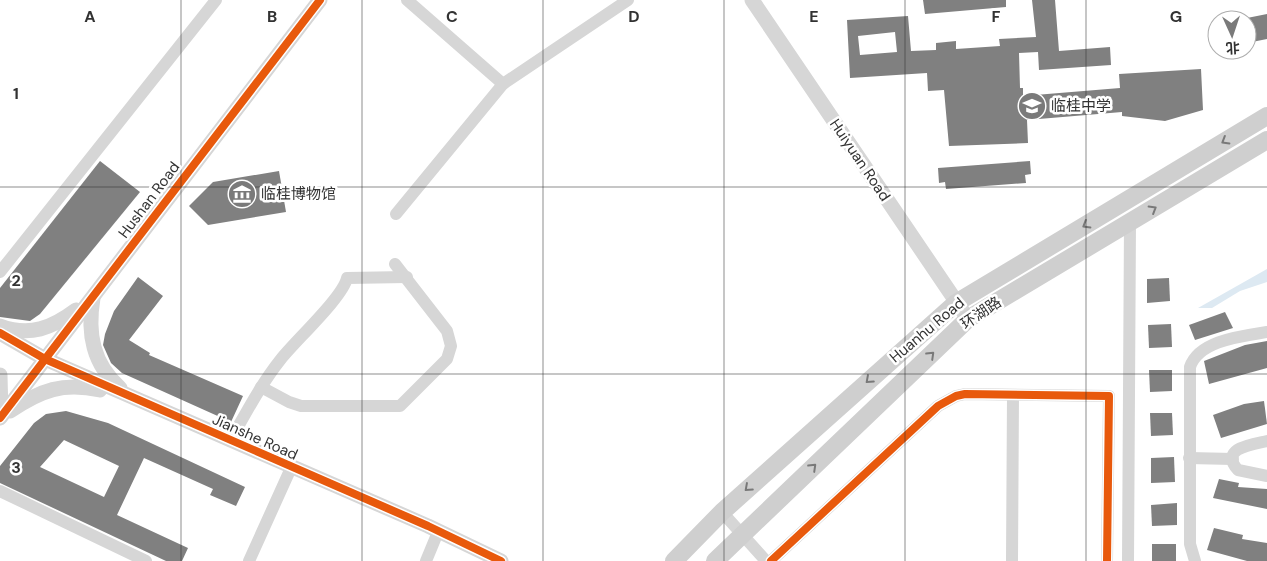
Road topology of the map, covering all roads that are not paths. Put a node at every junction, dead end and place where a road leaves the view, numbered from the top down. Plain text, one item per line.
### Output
1 (216, 0) edge
2 (320, 0) edge
3 (407, 0) edge
4 (628, 0) edge
5 (752, 0) edge
6 (503, 84) junction
7 (1267, 116) edge
8 (1267, 140) edge
9 (396, 214) dead end
10 (1130, 223) junction
11 (395, 264) dead end
12 (0, 272) edge
13 (407, 277) junction
14 (93, 297) junction
15 (956, 303) junction
16 (968, 319) junction
17 (0, 326) edge
18 (1267, 332) edge
19 (0, 334) edge
20 (45, 359) junction
21 (0, 375) edge
22 (262, 387) junction
23 (1014, 395) junction
24 (131, 397) junction
25 (0, 417) edge
26 (230, 441) junction
27 (1267, 441) edge
28 (1189, 458) junction
29 (1233, 459) junction
30 (291, 468) junction
31 (1267, 476) edge
32 (0, 491) edge
33 (722, 512) junction
34 (438, 532) junction
35 (742, 535) junction
36 (146, 561) edge
37 (249, 561) edge
38 (426, 561) edge
39 (501, 561) edge
40 (674, 561) edge
41 (715, 561) edge
42 (766, 561) edge
43 (771, 561) edge
44 (1012, 561) edge
45 (1107, 561) edge
46 (1128, 561) edge
47 (1196, 561) edge

1 - 12 street
2 - 14 street, Hushan Road
3 - 6 street
4 - 6 street
5 - 15 street, Huiyuan Road
6 - 9 street
7 -> 15 main road, Huanhu Road
10 -> 8 main road, 环湖路
10 - 16 main road, 环湖路
10 - 46 street
11 - 13 street
13 - 22 street
13 - 22 street
14 - 17 street
14 - 20 street, Hushan Road
14 - 24 street
15 - 16 street, Huiyuan Road
15 -> 33 main road, Huanhu Road
35 -> 16 main road, 环湖路
18 - 28 street
19 - 20 street, Jianshe Road
20 - 24 street, Jianshe Road
20 - 25 street, Hushan Road
21 - 25 street
22 - 26 street
23 - 43 street
23 - 44 street
23 - 45 street
24 - 25 street
24 - 26 street, Jianshe Road
26 - 30 street, Jianshe Road
27 - 29 street
28 - 29 street
28 - 47 street
29 - 31 street
30 - 34 street, Jianshe Road
30 - 37 street
32 - 36 street
33 - 35 street
33 - 40 main road, Huanhu Road
34 - 38 street
34 - 39 street, Jianshe Road
35 - 41 main road, 环湖路
35 - 42 street

